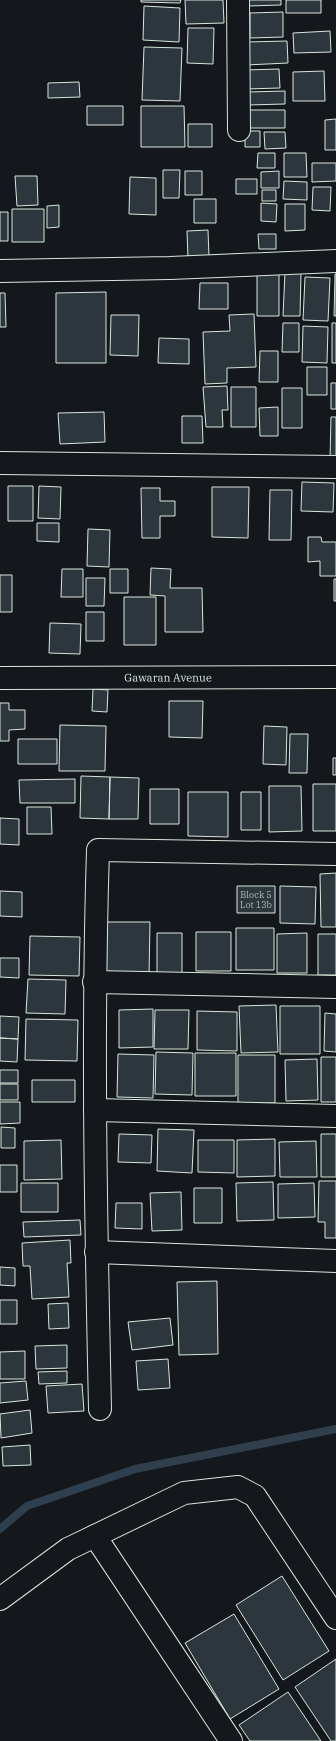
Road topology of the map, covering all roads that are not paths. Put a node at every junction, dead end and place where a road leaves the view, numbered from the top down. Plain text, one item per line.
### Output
1 (238, 0) edge
2 (239, 130) dead end
3 (336, 261) edge
4 (0, 272) edge
5 (0, 463) edge
6 (336, 467) edge
7 (0, 678) edge
8 (336, 678) edge
9 (336, 854) edge
10 (94, 982) junction
11 (336, 987) edge
12 (95, 1110) junction
13 (336, 1116) edge
14 (96, 1252) junction
15 (336, 1261) edge
16 (100, 1409) dead end
17 (95, 1536) junction
18 (0, 1599) edge
19 (336, 1618) edge
20 (231, 1741) edge

1 - 2 street
3 - 4 street
5 - 6 street
7 - 8 street, Gawaran Avenue
9 - 10 street
10 - 11 street
10 - 12 street
12 - 13 street
12 - 14 street
14 - 15 street
14 - 16 street
17 - 18 street
17 - 19 street
17 - 20 street

